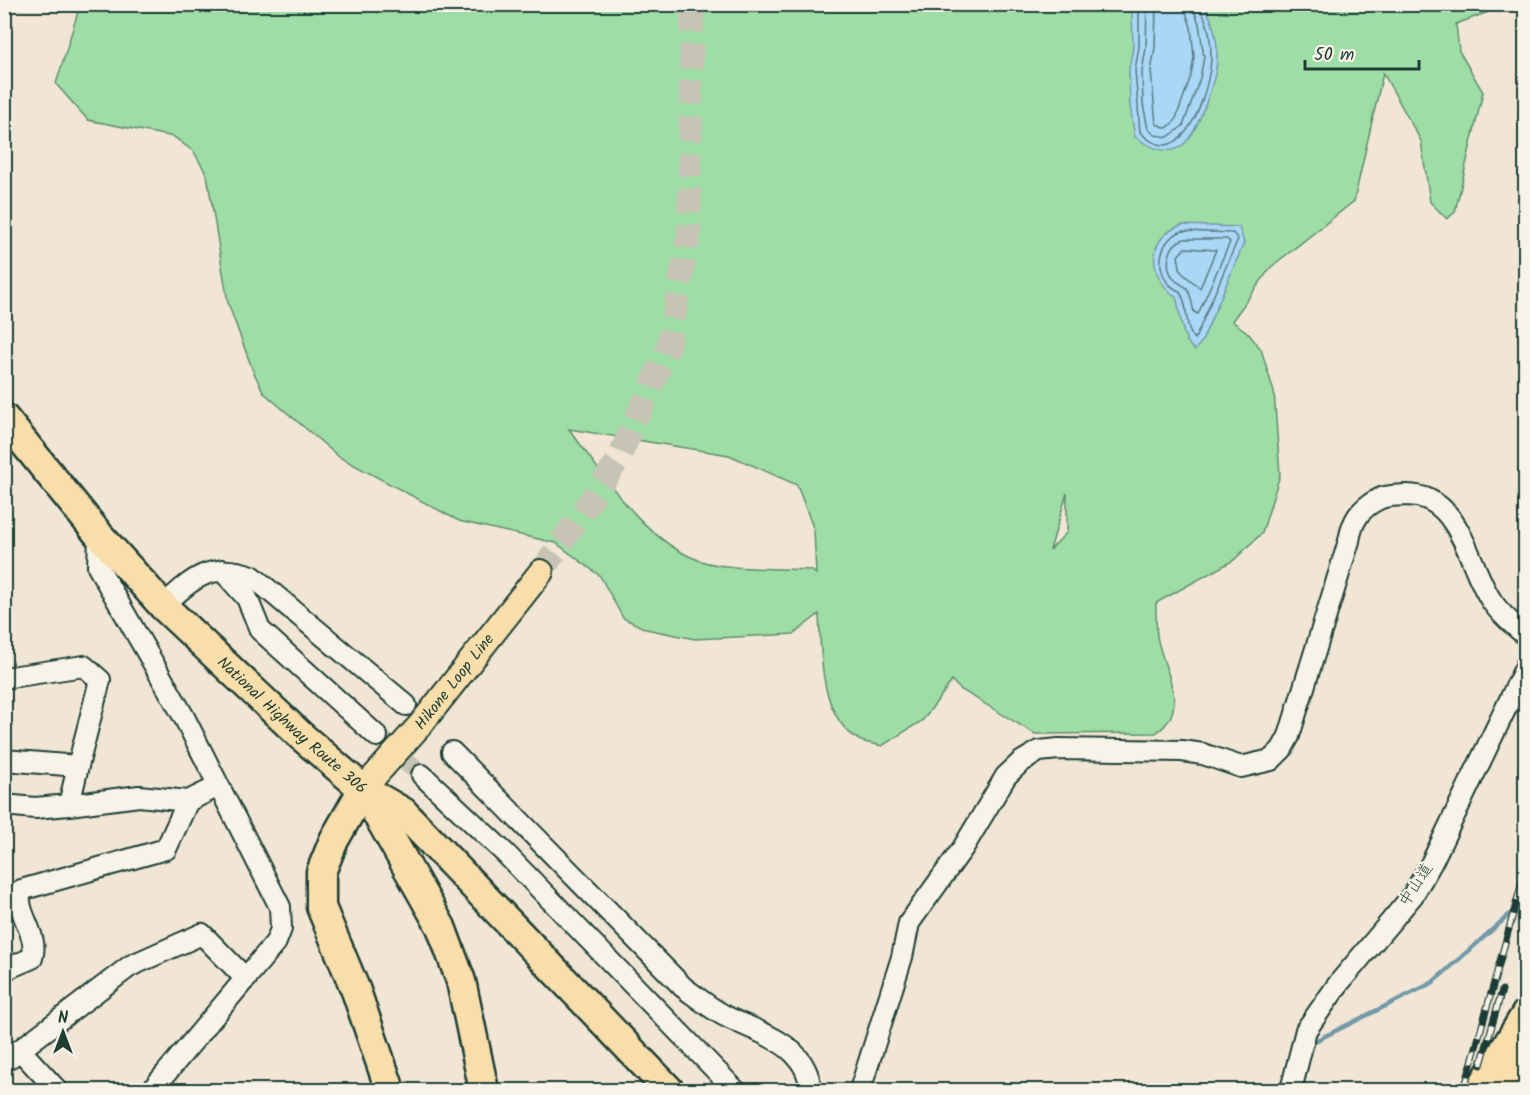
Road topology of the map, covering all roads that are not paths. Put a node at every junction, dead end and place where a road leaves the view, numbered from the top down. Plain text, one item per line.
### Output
1 (4, 418) edge
2 (99, 535) junction
3 (222, 570) junction
4 (541, 572) tunnel mouth
5 (162, 606) junction
6 (1526, 636) edge
7 (1526, 666) edge
8 (4, 678) edge
9 (1520, 685) edge
10 (406, 705) dead end
11 (377, 736) tunnel mouth
12 (452, 752) dead end
13 (4, 760) edge
14 (78, 766) junction
15 (422, 775) tunnel mouth
16 (217, 787) junction
17 (363, 789) junction
18 (188, 801) junction
19 (4, 804) edge
20 (69, 805) junction
21 (4, 970) edge
22 (246, 979) junction
23 (1526, 1014) edge
24 (12, 1056) edge
25 (1526, 1058) edge
26 (1526, 1084) edge
27 (57, 1090) edge
28 (152, 1090) edge
29 (390, 1090) edge
30 (484, 1090) edge
31 (669, 1090) edge
32 (735, 1090) edge
33 (811, 1090) edge
34 (860, 1090) edge
35 (1291, 1090) edge
36 (1480, 1090) edge
37 (1495, 1090) edge
38 (1520, 1090) edge

1 - 2 highway, National Highway Route 306
2 - 5 highway, National Highway Route 306
2 - 16 street
3 - 5 street
3 - 10 street
3 - 11 street
4 - 17 main road, Hikone Loop Line
5 - 17 highway, National Highway Route 306
6 - 34 street
7 - 9 street, 中山道
8 - 14 street
9 - 35 street, 中山道
12 - 33 street
13 - 14 street
14 - 20 street
15 - 32 street
16 - 18 street
16 - 22 street
17 - 29 highway, National Highway Route 306
17 - 30 highway
17 - 31 highway
18 - 20 street
18 - 21 street
19 - 20 street
22 - 24 street
22 - 28 street
23 - 36 highway
24 - 27 street
25 - 37 highway
26 - 38 highway

